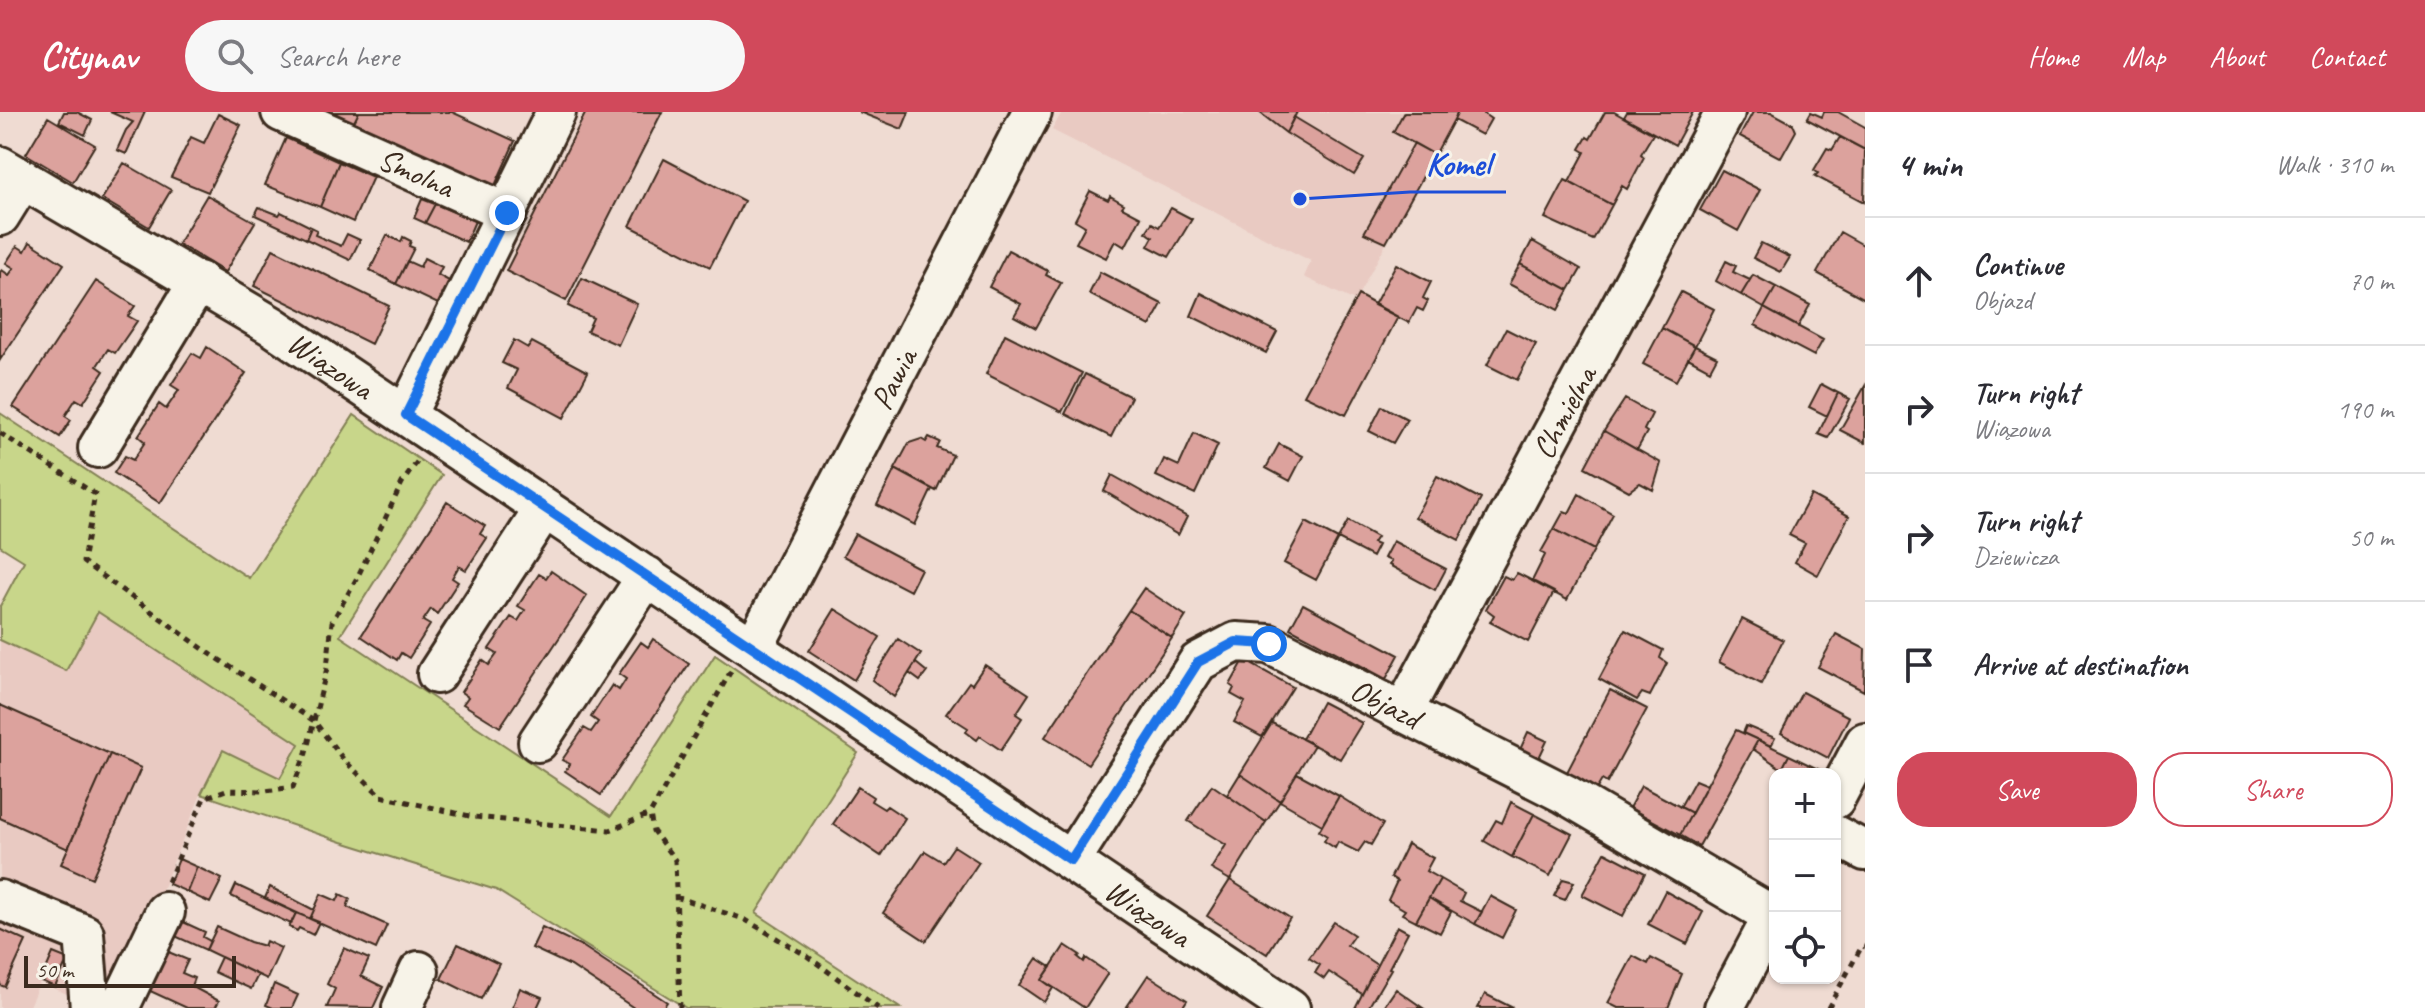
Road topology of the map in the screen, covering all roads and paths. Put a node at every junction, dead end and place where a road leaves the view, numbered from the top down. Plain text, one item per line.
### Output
1 (281, 112) edge
2 (556, 112) edge
3 (1032, 112) edge
4 (1725, 112) edge
5 (11, 172) edge
6 (507, 213) junction
7 (0, 216) edge
8 (199, 281) junction
9 (422, 425) junction
10 (0, 433) edge
11 (98, 448) dead end
12 (544, 509) junction
13 (647, 576) junction
14 (754, 647) junction
15 (437, 674) dead end
16 (1403, 712) junction
17 (314, 721) junction
18 (538, 742) dead end
19 (1865, 742) edge
20 (1841, 788) edge
21 (650, 814) junction
22 (1841, 838) edge
23 (1865, 851) edge
24 (1071, 860) junction
25 (676, 897) junction
26 (0, 900) edge
27 (165, 912) joint
28 (1771, 912) edge
29 (1769, 923) edge
30 (1865, 947) edge
31 (419, 971) dead end
32 (90, 1008) edge
33 (119, 1008) edge
34 (402, 1008) edge
35 (680, 1008) edge
36 (878, 1008) edge
37 (1290, 1008) edge
38 (1724, 1008) edge
39 (1828, 1008) edge

1 - 6 street, Smolna
2 - 6 street
3 - 14 street, Pawia
4 - 16 street, Chmielna
5 - 7 street
5 - 8 street, Wiązowa
6 - 9 street
8 - 9 street, Wiązowa
8 - 11 street
9 - 12 street, Wiązowa
9 - 17 path
10 - 17 path
12 - 13 street, Wiązowa
12 - 15 street
13 - 14 street, Wiązowa
13 - 18 street
14 - 21 path
14 - 24 street, Wiązowa
16 - 24 street, Objazd
16 - 28 street, Objazd
17 - 21 path
17 - 27 path
19 - 20 street
21 - 25 path
22 - 23 street
24 - 37 street, Wiązowa
25 - 35 path
25 - 36 path
26 - 32 street
27 - 33 street
29 - 38 street
30 - 39 path
31 - 34 street

